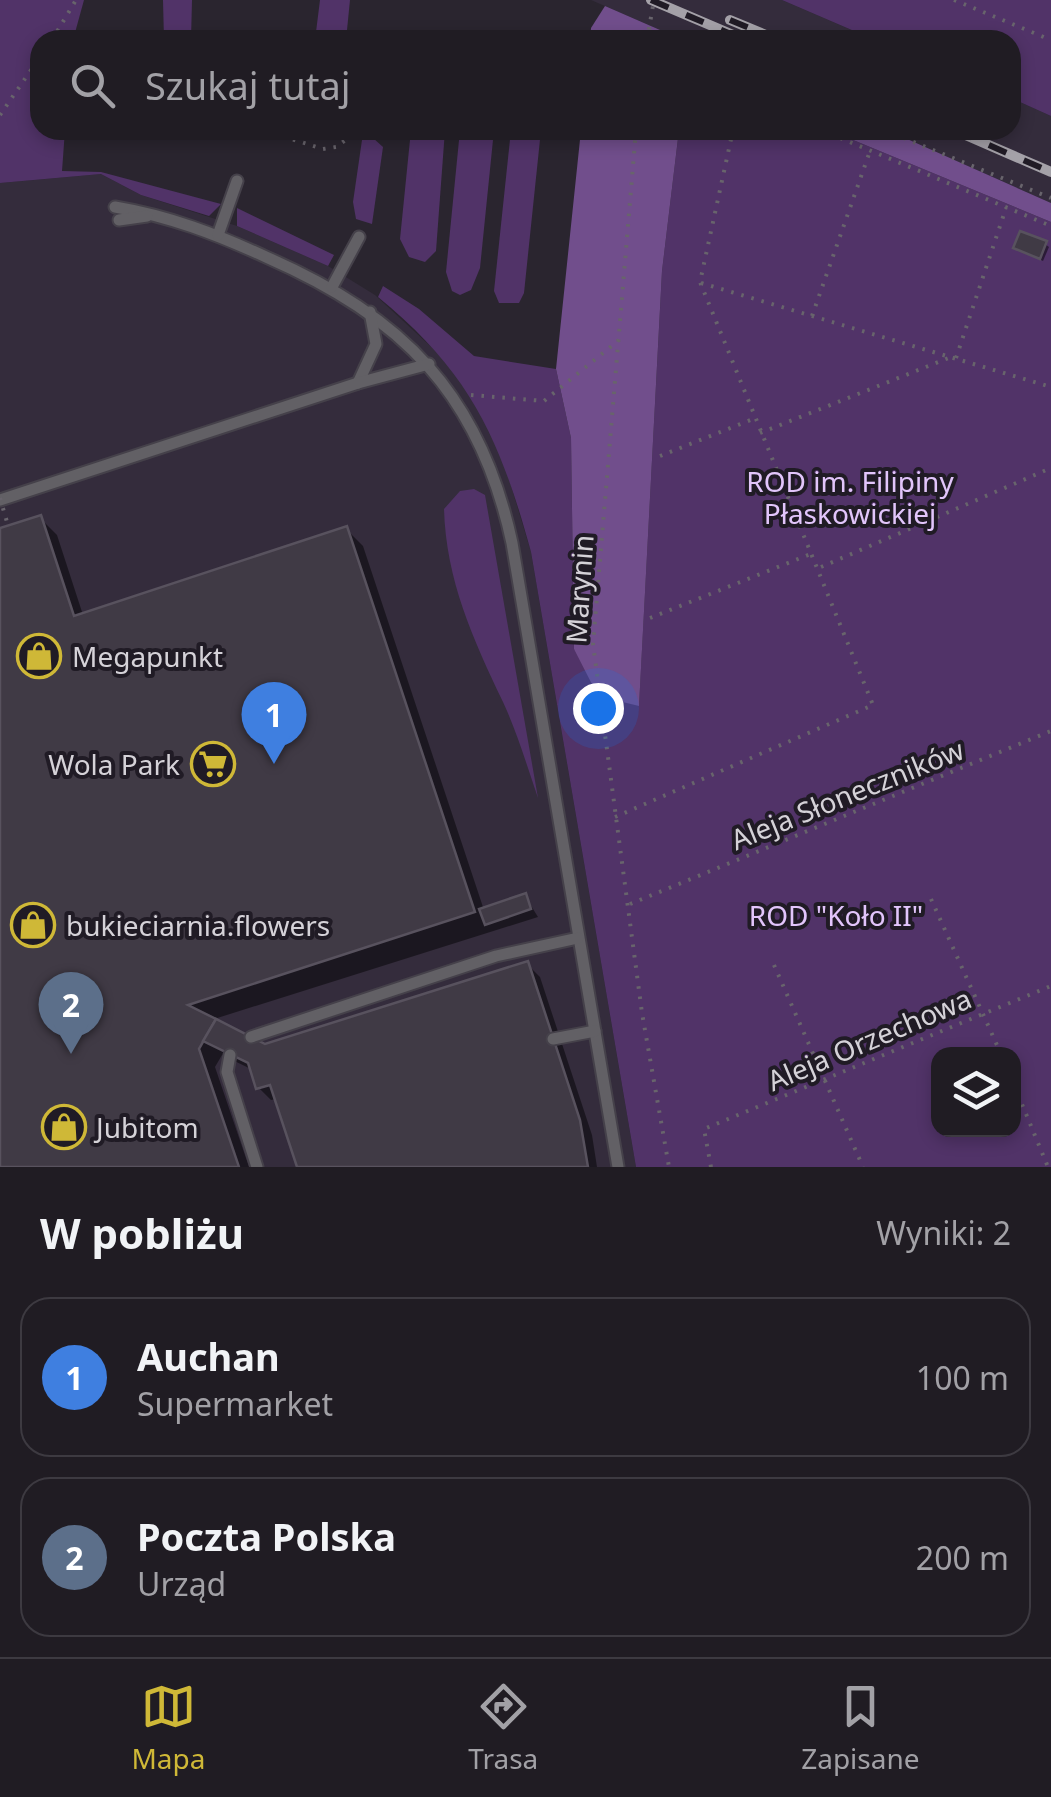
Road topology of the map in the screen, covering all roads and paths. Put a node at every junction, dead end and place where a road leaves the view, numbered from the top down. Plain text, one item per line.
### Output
1 (76, 0) edge
2 (654, 0) edge
3 (954, 0) edge
4 (58, 30) edge
5 (650, 30) edge
6 (1051, 40) edge
7 (30, 72) edge
8 (0, 115) edge
9 (292, 140) edge
10 (345, 140) edge
11 (635, 140) edge
12 (731, 140) edge
13 (844, 140) edge
14 (909, 140) edge
15 (870, 151) junction
16 (236, 180) dead end
17 (1051, 198) edge
18 (1006, 208) junction
19 (117, 213) dead end
20 (1051, 226) edge
21 (218, 235) junction
22 (360, 237) dead end
23 (700, 282) junction
24 (332, 288) junction
25 (370, 310) junction
26 (812, 316) junction
27 (618, 340) junction
28 (954, 357) junction
29 (428, 364) junction
30 (358, 382) junction
31 (1051, 386) edge
32 (451, 393) junction
33 (753, 419) junction
34 (760, 433) junction
35 (660, 456) dead end
36 (1051, 468) edge
37 (0, 499) edge
38 (7, 522) dead end
39 (813, 553) junction
40 (820, 568) junction
41 (650, 618) dead end
42 (1051, 731) edge
43 (615, 817) junction
44 (930, 899) dead end
45 (629, 904) junction
46 (578, 938) junction
47 (774, 965) dead end
48 (1051, 986) edge
49 (984, 1012) junction
50 (594, 1031) junction
51 (251, 1037) dead end
52 (554, 1039) dead end
53 (998, 1047) edge
54 (230, 1055) dead end
55 (826, 1080) junction
56 (1021, 1102) edge
57 (257, 1167) edge
58 (618, 1167) edge
59 (669, 1167) edge
60 (711, 1167) edge
61 (863, 1167) edge
62 (1048, 1167) edge

1 - 4 path
2 - 5 path
3 - 6 path
7 - 8 path
9 - 10 path
11 - 27 path, Marynin
12 - 23 path
13 - 15 path
14 - 17 path
15 - 18 path
15 - 26 path
16 - 21 lane
18 - 20 path
18 - 28 path
19 - 21 lane
21 - 24 lane
22 - 24 lane
23 - 26 path
23 - 33 path
24 - 25 lane
25 - 29 lane
25 - 30 lane
26 - 28 path
27 - 32 path
27 - 43 path, Marynin
28 - 31 path
28 - 34 path
29 - 30 lane
29 - 32 lane
30 - 37 lane
32 - 46 lane
33 - 34 path
33 - 35 path
34 - 39 path
36 - 40 path
37 - 38 path, bridge
39 - 40 path
39 - 41 path
40 - 43 path
42 - 45 path, Aleja Słoneczników
43 - 45 path, Marynin
44 - 49 path
45 - 59 path, Marynin
46 - 50 lane
46 - 51 lane
47 - 55 path
48 - 49 path, Aleja Orzechowa
49 - 53 path
49 - 55 path, Aleja Orzechowa
50 - 52 lane
50 - 58 lane
54 - 57 lane
55 - 60 path, Aleja Orzechowa
55 - 61 path
56 - 62 path

